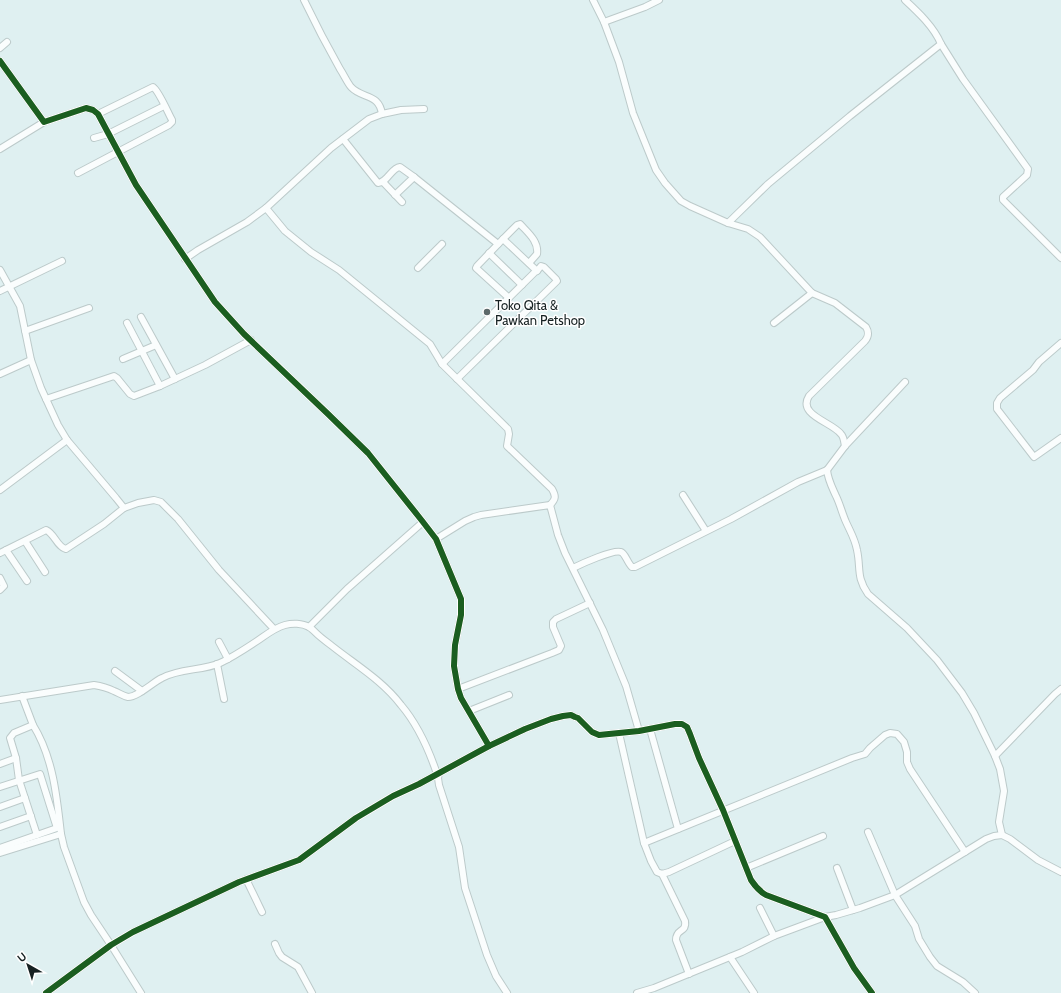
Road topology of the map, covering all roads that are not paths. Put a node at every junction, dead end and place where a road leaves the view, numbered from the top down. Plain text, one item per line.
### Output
1 (304, 0) edge
2 (593, 0) edge
3 (659, 0) edge
4 (905, 0) edge
5 (604, 22) junction
6 (8, 42) dead end
7 (941, 44) junction
8 (0, 48) edge
9 (0, 61) edge
10 (164, 106) junction
11 (424, 109) dead end
12 (98, 114) junction
13 (382, 114) junction
14 (44, 122) junction
15 (108, 134) junction
16 (94, 138) dead end
17 (343, 139) junction
18 (0, 149) edge
19 (118, 152) junction
20 (78, 173) dead end
21 (414, 177) junction
22 (383, 182) junction
23 (395, 195) junction
24 (402, 202) dead end
25 (266, 208) junction
26 (728, 222) junction
27 (503, 239) junction
28 (442, 244) dead end
29 (498, 244) junction
30 (489, 253) junction
31 (1061, 258) edge
32 (185, 259) junction
33 (62, 261) dead end
34 (529, 263) junction
35 (418, 268) dead end
36 (0, 270) edge
37 (537, 271) junction
38 (522, 285) junction
39 (10, 286) junction
40 (0, 291) edge
41 (812, 293) junction
42 (509, 298) junction
43 (89, 308) dead end
44 (141, 317) dead end
45 (127, 323) dead end
46 (774, 323) dead end
47 (25, 331) junction
48 (251, 340) junction
49 (1061, 343) edge
50 (156, 345) junction
51 (142, 350) junction
52 (123, 359) dead end
53 (31, 360) junction
54 (442, 364) junction
55 (0, 374) edge
56 (175, 379) junction
57 (458, 379) junction
58 (905, 382) dead end
59 (160, 386) junction
60 (46, 399) junction
61 (1061, 438) edge
62 (67, 440) junction
63 (845, 446) junction
64 (827, 470) junction
65 (0, 490) edge
66 (683, 495) dead end
67 (550, 505) junction
68 (124, 508) junction
69 (424, 522) junction
70 (706, 531) junction
71 (436, 540) junction
72 (25, 541) junction
73 (3, 552) edge
74 (573, 568) junction
75 (45, 572) dead end
76 (0, 578) edge
77 (27, 581) dead end
78 (0, 590) edge
79 (590, 603) junction
80 (309, 627) junction
81 (274, 629) junction
82 (219, 642) dead end
83 (228, 659) junction
84 (217, 664) junction
85 (115, 671) dead end
86 (458, 689) junction
87 (1061, 689) edge
88 (142, 691) junction
89 (22, 696) junction
90 (509, 696) dead end
91 (224, 699) dead end
92 (0, 700) edge
93 (469, 711) junction
94 (33, 725) junction
95 (650, 729) junction
96 (639, 732) junction
97 (619, 733) junction
98 (489, 746) junction
99 (996, 756) junction
100 (16, 758) junction
101 (0, 764) edge
102 (438, 774) junction
103 (19, 780) junction
104 (0, 787) edge
105 (25, 798) junction
106 (0, 807) edge
107 (723, 810) junction
108 (31, 816) junction
109 (0, 827) edge
110 (678, 829) junction
111 (868, 832) dead end
112 (61, 834) junction
113 (1002, 835) junction
114 (37, 836) junction
115 (823, 836) dead end
116 (735, 841) junction
117 (644, 843) junction
118 (0, 848) edge
119 (965, 852) junction
120 (0, 853) edge
121 (746, 868) junction
122 (837, 868) dead end
123 (1061, 872) edge
124 (662, 874) junction
125 (246, 879) junction
126 (895, 895) junction
127 (760, 908) dead end
128 (853, 910) junction
129 (262, 912) dead end
130 (825, 917) junction
131 (774, 936) junction
132 (275, 944) dead end
133 (111, 945) junction
134 (730, 957) junction
135 (688, 974) junction
136 (46, 993) edge
137 (141, 993) edge
138 (312, 993) edge
139 (507, 993) edge
140 (637, 993) edge
141 (754, 993) edge
142 (872, 993) edge
143 (975, 993) edge

1 - 13 street
2 - 5 street
3 - 5 street
4 - 7 street
5 - 26 street
6 - 8 street
7 - 26 street
7 - 31 street
9 - 14 street
10 - 12 street
10 - 15 street
10 - 19 street
11 - 13 street
12 - 14 street
12 - 15 street
13 - 17 street
14 - 18 street
15 - 16 street
15 - 19 street
17 - 22 street
17 - 25 street
19 - 20 street
19 - 32 street
21 - 22 street
21 - 23 street
21 - 29 street
22 - 23 street
23 - 24 street
25 - 32 street
25 - 54 street
26 - 41 street
27 - 29 street
27 - 34 street
27 - 34 street
28 - 35 street
29 - 30 street
30 - 38 street
30 - 42 street
32 - 48 street
33 - 39 street
34 - 37 street
36 - 39 street
37 - 38 street
37 - 57 street
38 - 42 street
39 - 40 street
39 - 47 street
41 - 46 street
41 - 63 street
42 - 54 street
43 - 47 street
44 - 50 street
45 - 51 street
47 - 53 street
48 - 56 street
48 - 69 street
49 - 61 street
50 - 51 street
50 - 56 street
51 - 52 street
51 - 59 street
53 - 55 street
53 - 60 street
54 - 57 street
56 - 59 street
57 - 67 street
58 - 63 street
59 - 60 street
60 - 62 street
62 - 65 street
62 - 68 street
63 - 64 street
64 - 70 street
64 - 99 street
66 - 70 street
67 - 71 street
67 - 74 street
68 - 72 street
68 - 81 street
69 - 71 street
69 - 80 street
70 - 74 street
71 - 86 street
72 - 73 street
72 - 75 street
73 - 77 street
74 - 79 street
76 - 78 street
79 - 86 street
79 - 96 street
80 - 81 street
80 - 102 street
81 - 83 street
82 - 83 street
83 - 84 street
84 - 88 street
84 - 91 street
85 - 88 street
86 - 93 street
87 - 99 street
88 - 89 street
89 - 92 street
89 - 94 street
90 - 93 street
93 - 98 street
94 - 100 street
94 - 112 street
95 - 96 street
95 - 107 street
95 - 110 street
96 - 97 street
97 - 98 street
97 - 117 street
98 - 102 street
99 - 113 street
100 - 101 street
100 - 103 street
102 - 125 street
102 - 139 street
103 - 104 street
103 - 105 street
103 - 114 street
105 - 106 street
105 - 108 street
107 - 110 street
107 - 116 street
107 - 119 street
108 - 109 street
108 - 114 street
110 - 117 street
111 - 126 street
112 - 120 street
112 - 133 street
113 - 119 street
113 - 123 street
114 - 118 street
115 - 121 street
116 - 121 street
116 - 124 street
117 - 124 street
119 - 126 street
121 - 130 street
122 - 128 street
124 - 135 street
125 - 129 street
125 - 133 street
126 - 128 street
126 - 143 street
127 - 131 street
128 - 130 street
130 - 131 street
130 - 142 street
131 - 134 street
132 - 138 street
133 - 136 street
133 - 137 street
134 - 135 street
134 - 141 street
135 - 140 street

